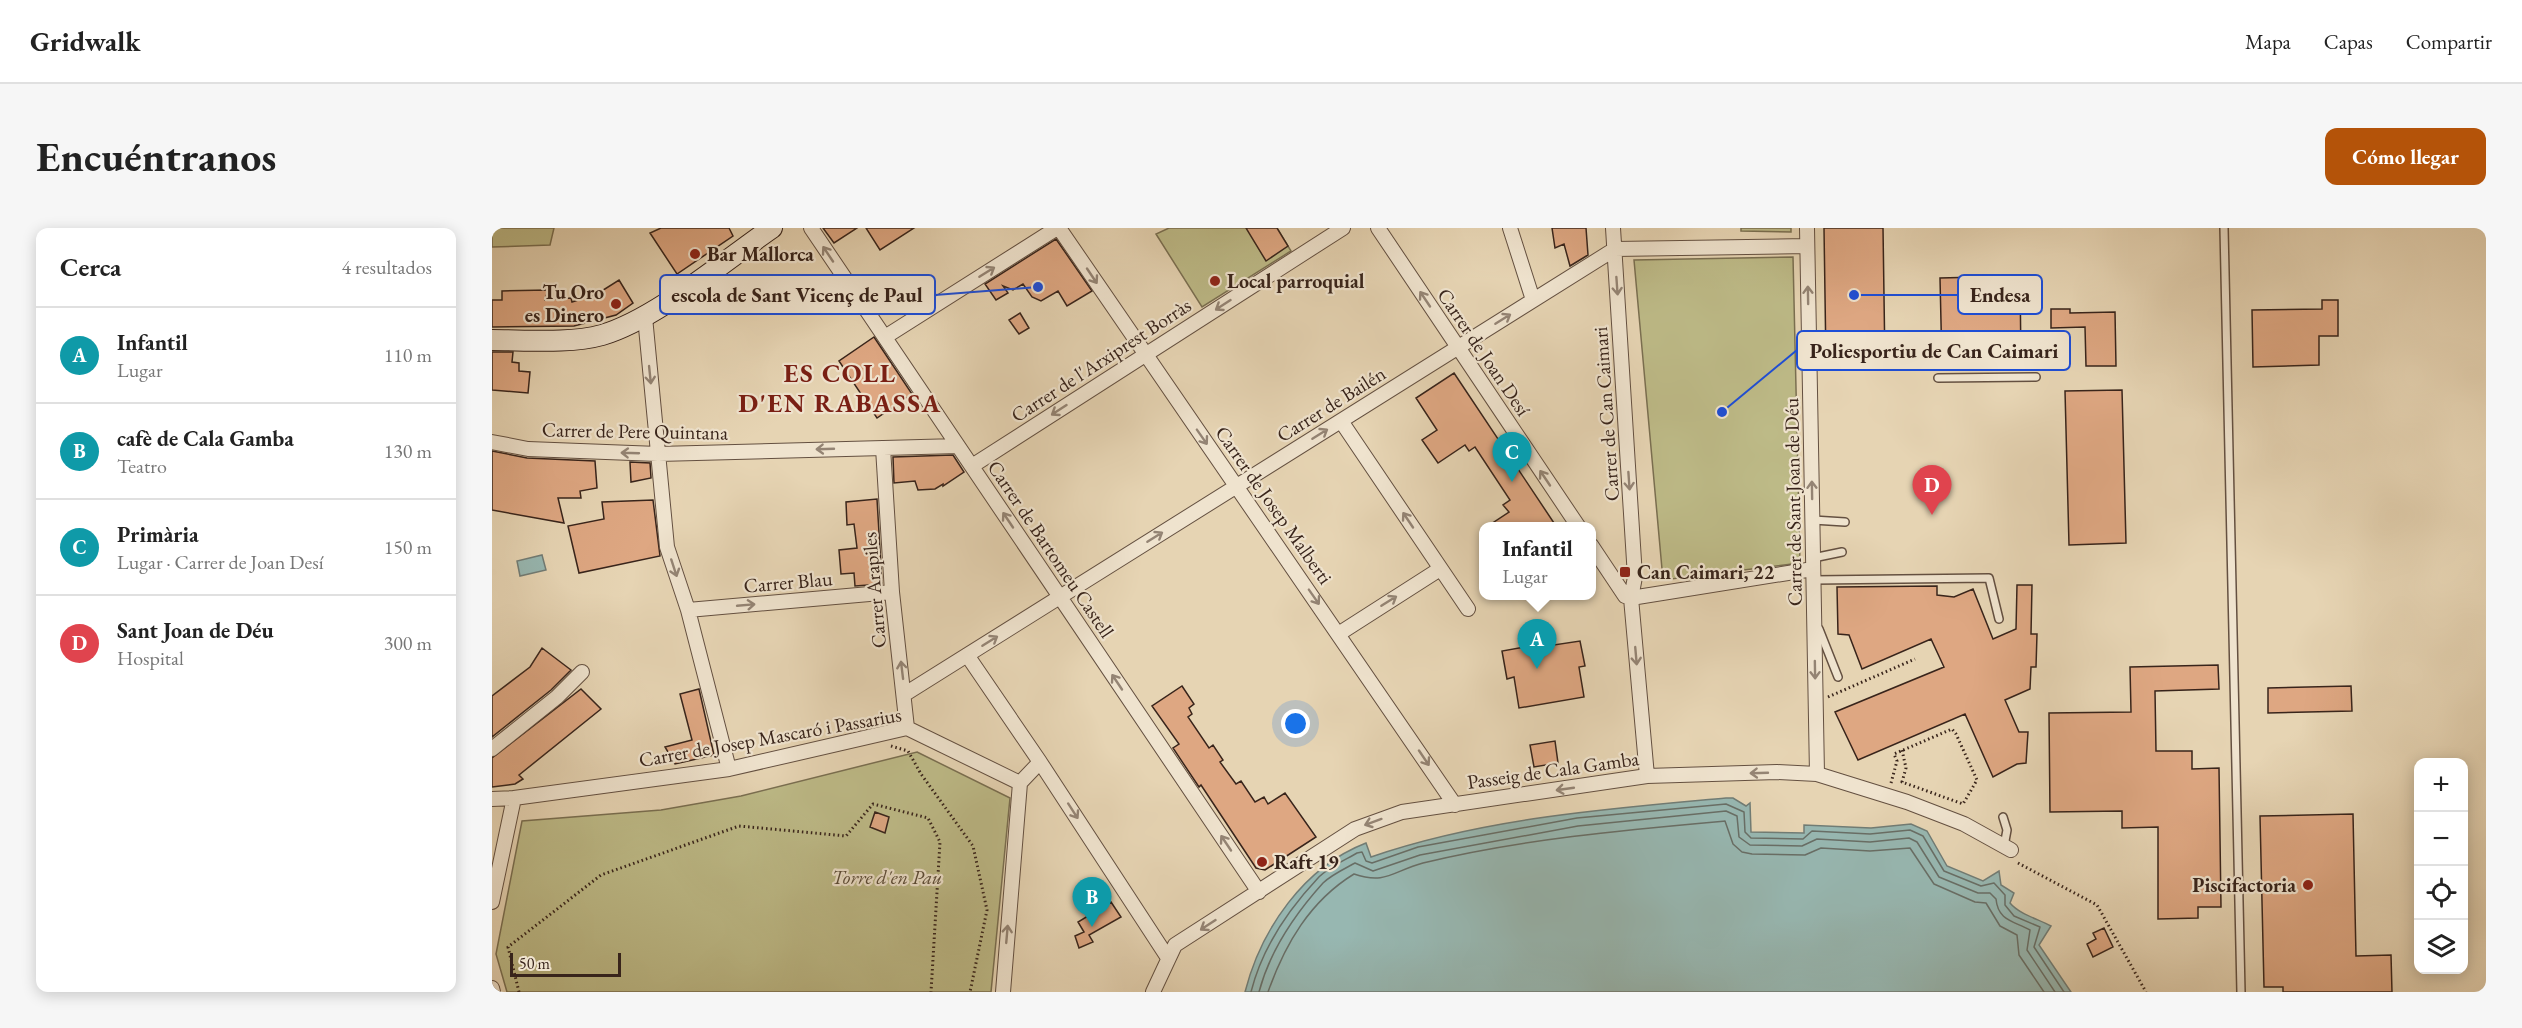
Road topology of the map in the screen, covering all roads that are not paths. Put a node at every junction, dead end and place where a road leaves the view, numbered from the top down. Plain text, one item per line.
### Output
1 (772, 228) edge
2 (811, 228) edge
3 (1058, 228) edge
4 (1343, 228) edge
5 (1378, 228) edge
6 (1510, 228) edge
7 (1613, 228) edge
8 (1807, 228) edge
9 (2224, 228) edge
10 (1807, 246) junction
11 (1615, 249) junction
12 (1533, 300) junction
13 (645, 317) junction
14 (885, 338) junction
15 (492, 340) edge
16 (1457, 348) junction
17 (1145, 355) junction
18 (2036, 377) dead end
19 (1938, 378) dead end
20 (1341, 421) junction
21 (492, 442) edge
22 (958, 446) junction
23 (883, 448) junction
24 (658, 454) junction
25 (972, 466) junction
26 (1236, 486) junction
27 (1813, 520) junction
28 (1575, 522) edge
29 (1845, 522) dead end
30 (1596, 552) edge
31 (1842, 552) dead end
32 (1440, 568) junction
33 (1814, 569) junction
34 (892, 592) junction
35 (1060, 597) junction
36 (1631, 598) junction
37 (1468, 609) dead end
38 (688, 610) junction
39 (1814, 618) junction
40 (1999, 619) dead end
41 (1340, 633) junction
42 (967, 656) junction
43 (582, 672) dead end
44 (1838, 677) dead end
45 (905, 694) junction
46 (907, 728) junction
47 (492, 749) edge
48 (1040, 762) junction
49 (729, 769) junction
50 (1817, 774) junction
51 (1647, 776) junction
52 (1020, 783) junction
53 (514, 798) junction
54 (492, 799) edge
55 (1455, 805) junction
56 (2003, 817) dead end
57 (2010, 852) joint
58 (1259, 892) junction
59 (492, 902) edge
60 (1168, 958) junction
61 (1002, 992) edge
62 (1153, 992) edge
63 (2241, 992) edge

1 - 13 street
14 -> 2 street, Carrer de Bartomeu Castell
14 -> 3 street
3 -> 17 street, Carrer de Josep Malberti
4 -> 17 street, Carrer de l'Arxiprest Borràs
16 -> 5 street, Carrer de Joan Desí
6 - 12 street
7 - 11 street, Carrer de Can Caimari
8 - 10 street, Carrer de Sant Joan de Déu
9 - 63 lane
10 - 11 street
27 -> 10 street, Carrer de Sant Joan de Déu
11 - 12 street, Carrer de Bailén
11 -> 36 street, Carrer de Can Caimari
16 -> 12 street, Carrer de Bailén
13 - 15 street
13 -> 24 street
14 - 22 street, Carrer de Bartomeu Castell
16 - 20 street, Carrer de Bailén
28 -> 16 street, Carrer de Joan Desí
17 -> 25 street, Carrer de l'Arxiprest Borràs
17 -> 26 street, Carrer de Josep Malberti
18 - 19 lane
26 -> 20 street, Carrer de Bailén
32 -> 20 street
24 -> 21 street, Carrer de Pere Quintana
22 - 23 street, Carrer de Pere Quintana
22 - 25 street, Carrer de Bartomeu Castell
23 -> 24 street, Carrer de Pere Quintana
23 - 34 street, Carrer Arapiles
24 -> 38 street
35 -> 25 street, Carrer de Bartomeu Castell
35 -> 26 street, Carrer de Bailén
26 -> 41 street, Carrer de Josep Malberti
27 - 29 lane
27 - 33 street, Carrer de Sant Joan de Déu
30 - 36 street
31 - 33 lane
32 - 37 street
41 -> 32 street
33 - 36 street
33 - 39 street, Carrer de Sant Joan de Déu
33 - 40 lane
38 -> 34 street, Carrer Blau
45 -> 34 street, Carrer Arapiles
42 -> 35 street, Carrer de Bailén
58 -> 35 street, Carrer de Bartomeu Castell
36 -> 51 street, Carrer de Can Caimari
38 - 49 street
39 - 44 lane
39 -> 50 street, Carrer de Sant Joan de Déu
41 -> 55 street, Carrer de Josep Malberti
42 - 45 street, Carrer de Bailén
42 - 48 street
43 - 47 street
45 - 46 street, Carrer Arapiles
46 - 49 street, Carrer de Josep Mascaró i Passarius
46 - 52 street, Carrer de Josep Mascaró i Passarius
48 - 52 street
48 -> 60 street
49 - 53 street, Carrer de Josep Mascaró i Passarius
50 -> 51 street, Passeig de Cala Gamba
50 - 57 street, Passeig de Cala Gamba
51 -> 55 street, Passeig de Cala Gamba
61 -> 52 street
53 - 54 street, Carrer de Josep Mascaró i Passarius
53 - 59 street
55 -> 58 street, Passeig de Cala Gamba
56 - 57 lane
58 -> 60 street, Passeig de Cala Gamba
60 - 62 street, Passeig de Cala Gamba

